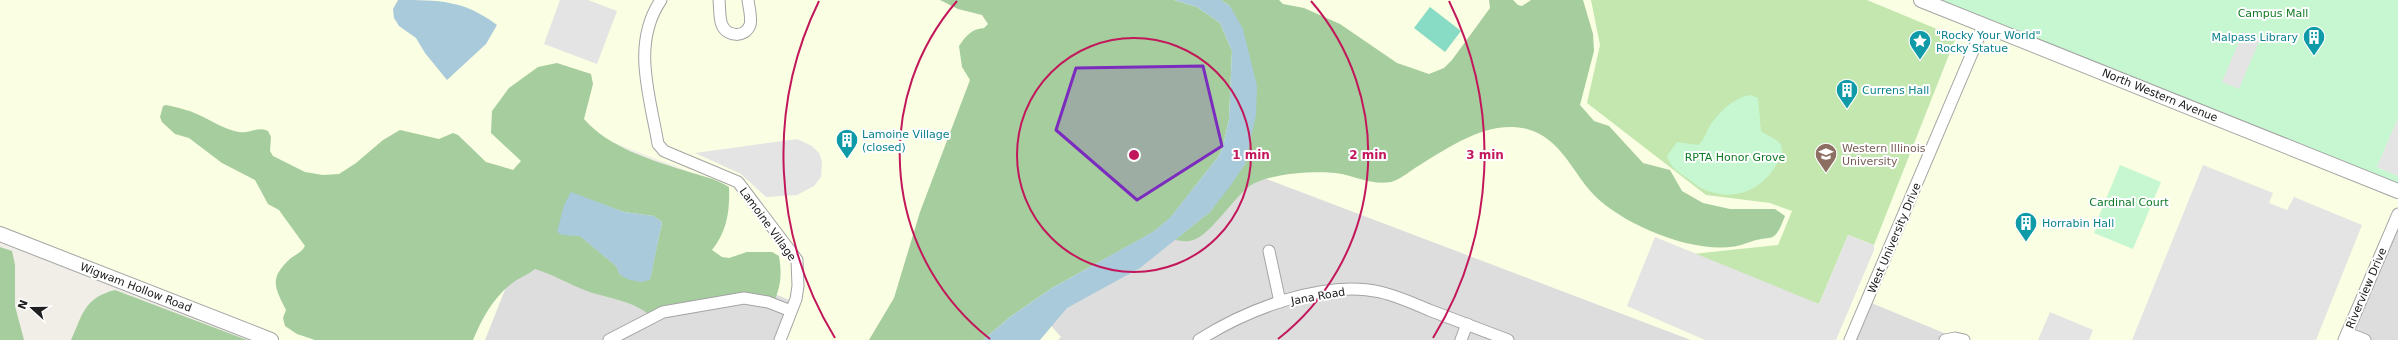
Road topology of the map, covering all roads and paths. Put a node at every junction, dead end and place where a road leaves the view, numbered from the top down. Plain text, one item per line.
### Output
1 (660, 0) edge
2 (719, 0) edge
3 (748, 0) edge
4 (1921, 0) edge
5 (1984, 25) junction
6 (2398, 191) edge
7 (2398, 214) edge
8 (0, 234) edge
9 (1269, 251) dead end
10 (1280, 302) junction
11 (791, 311) junction
12 (1467, 324) junction
13 (2345, 336) edge
14 (271, 340) edge
15 (609, 340) edge
16 (780, 340) edge
17 (1199, 340) edge
18 (1461, 340) edge
19 (1508, 340) edge
20 (1850, 340) edge
21 (1945, 340) edge
22 (1964, 340) edge
23 (2366, 340) edge

1 - 11 street, Lamoine Village
2 - 3 street
4 - 5 street, North Western Avenue
5 - 6 street, North Western Avenue
5 - 20 street, West University Drive
7 - 13 street, Riverview Drive
8 - 14 street, Wigwam Hollow Road
9 - 10 street
10 - 12 street, Jana Road
10 - 17 street, Jana Road
11 - 15 street
11 - 16 street
12 - 18 street
12 - 19 street, Jana Road
13 - 23 street
21 - 22 street

